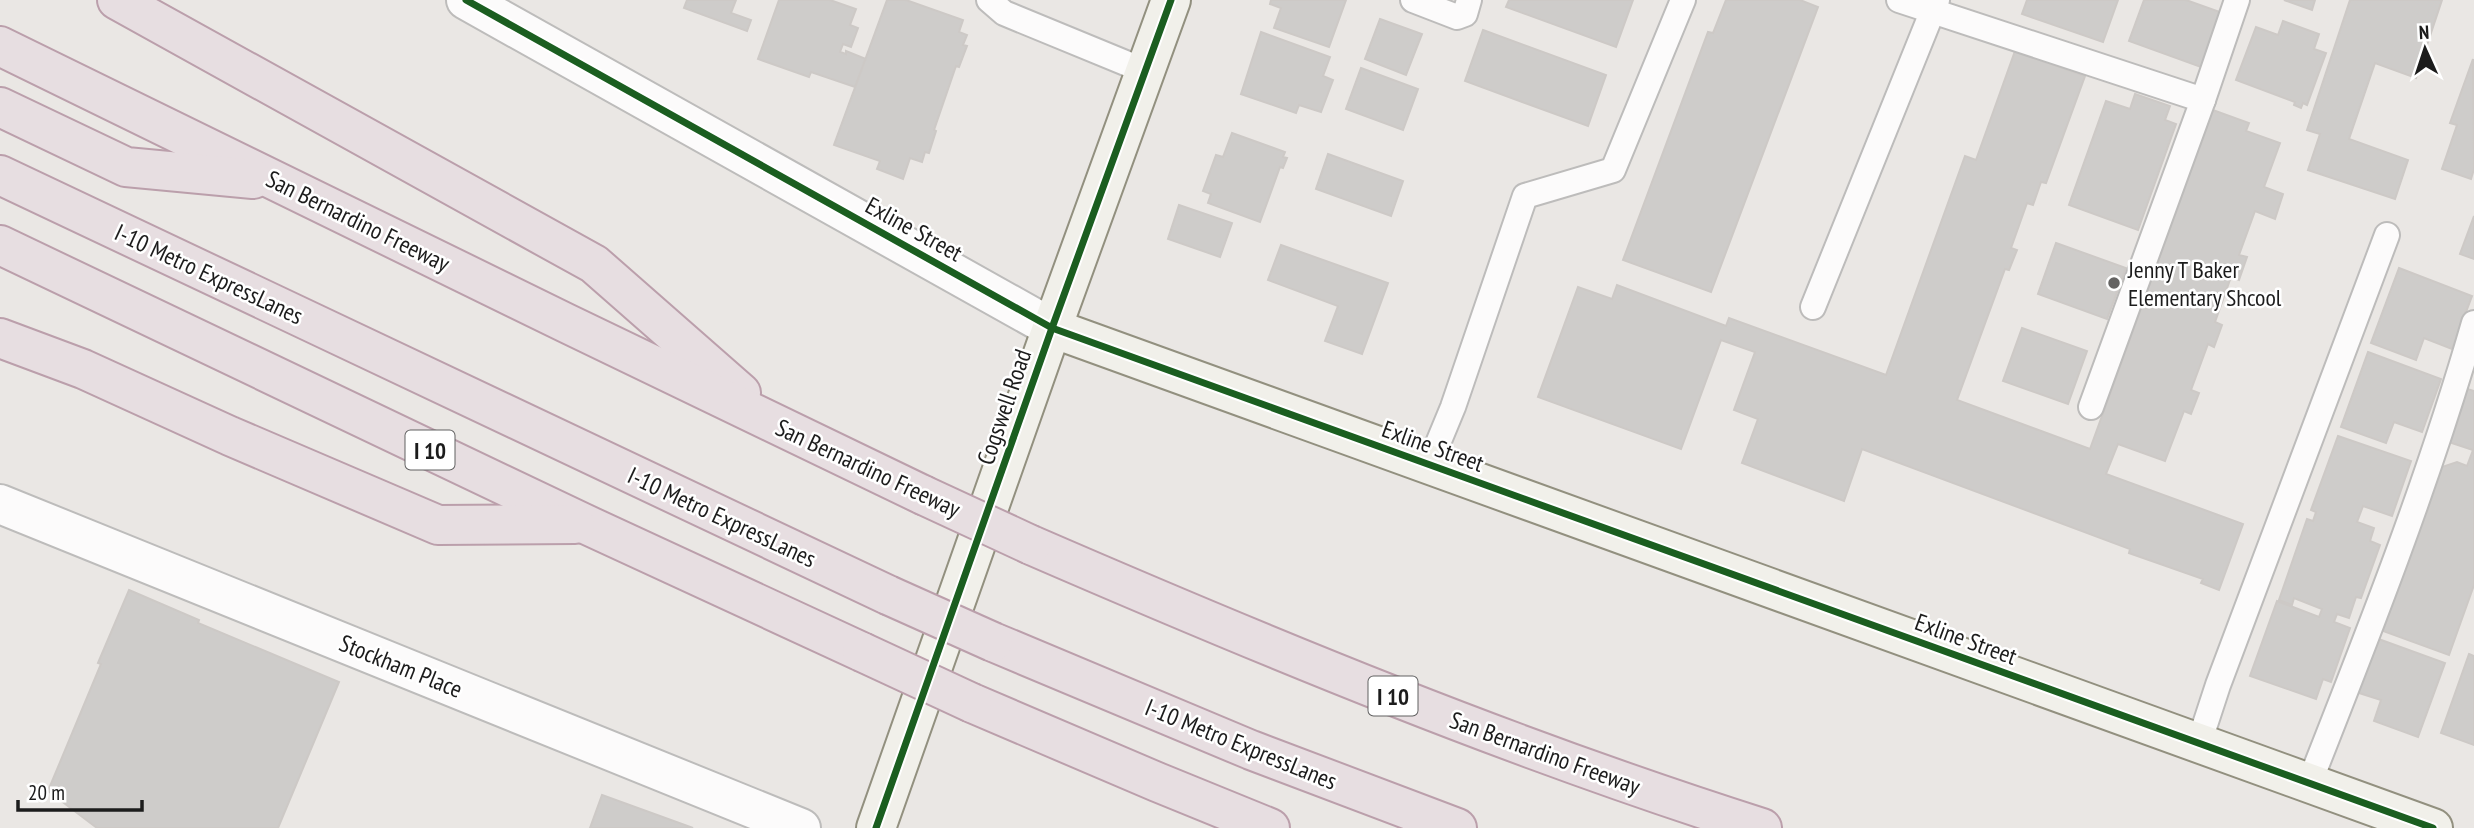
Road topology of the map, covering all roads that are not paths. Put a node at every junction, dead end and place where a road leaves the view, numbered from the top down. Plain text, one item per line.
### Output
1 (117, 0) edge
2 (466, 0) edge
3 (989, 0) edge
4 (1171, 0) edge
5 (1413, 0) edge
6 (1469, 0) edge
7 (1684, 0) edge
8 (1899, 0) edge
9 (2237, 0) edge
10 (1935, 5) edge
11 (0, 46) edge
12 (1145, 71) junction
13 (2203, 100) junction
14 (0, 107) edge
15 (0, 175) edge
16 (279, 182) junction
17 (2387, 235) dead end
18 (0, 245) edge
19 (1813, 307) dead end
20 (2474, 323) edge
21 (1052, 328) junction
22 (0, 338) edge
23 (2091, 407) dead end
24 (777, 425) junction
25 (1429, 465) junction
26 (0, 505) edge
27 (583, 523) junction
28 (2199, 743) junction
29 (2309, 783) junction
30 (802, 828) edge
31 (876, 828) edge
32 (1270, 828) edge
33 (1457, 828) edge
34 (1762, 828) edge
35 (2433, 828) edge

1 - 24 highway
2 - 21 street, Exline Street
3 - 12 lane
4 - 12 street, Cogswell Road
5 - 6 lane
7 - 25 lane
8 - 10 lane
9 - 13 lane
10 - 13 lane
10 - 19 lane
11 - 16 highway, San Bernardino Freeway / I 10
12 - 21 street, Cogswell Road
13 - 23 lane
14 - 16 highway
15 - 33 highway, I-10 Metro ExpressLanes, bridge
16 - 24 highway, San Bernardino Freeway / I 10
17 - 28 lane
18 - 27 highway, I 10
20 - 29 lane
21 - 25 street, Exline Street
21 - 31 street, Cogswell Road
22 - 27 highway
24 - 34 highway, San Bernardino Freeway / I 10, bridge
25 - 28 street, Exline Street
26 - 30 street, Stockham Place
27 - 32 highway, I 10, bridge
28 - 29 street, Exline Street
29 - 35 street, Exline Street

